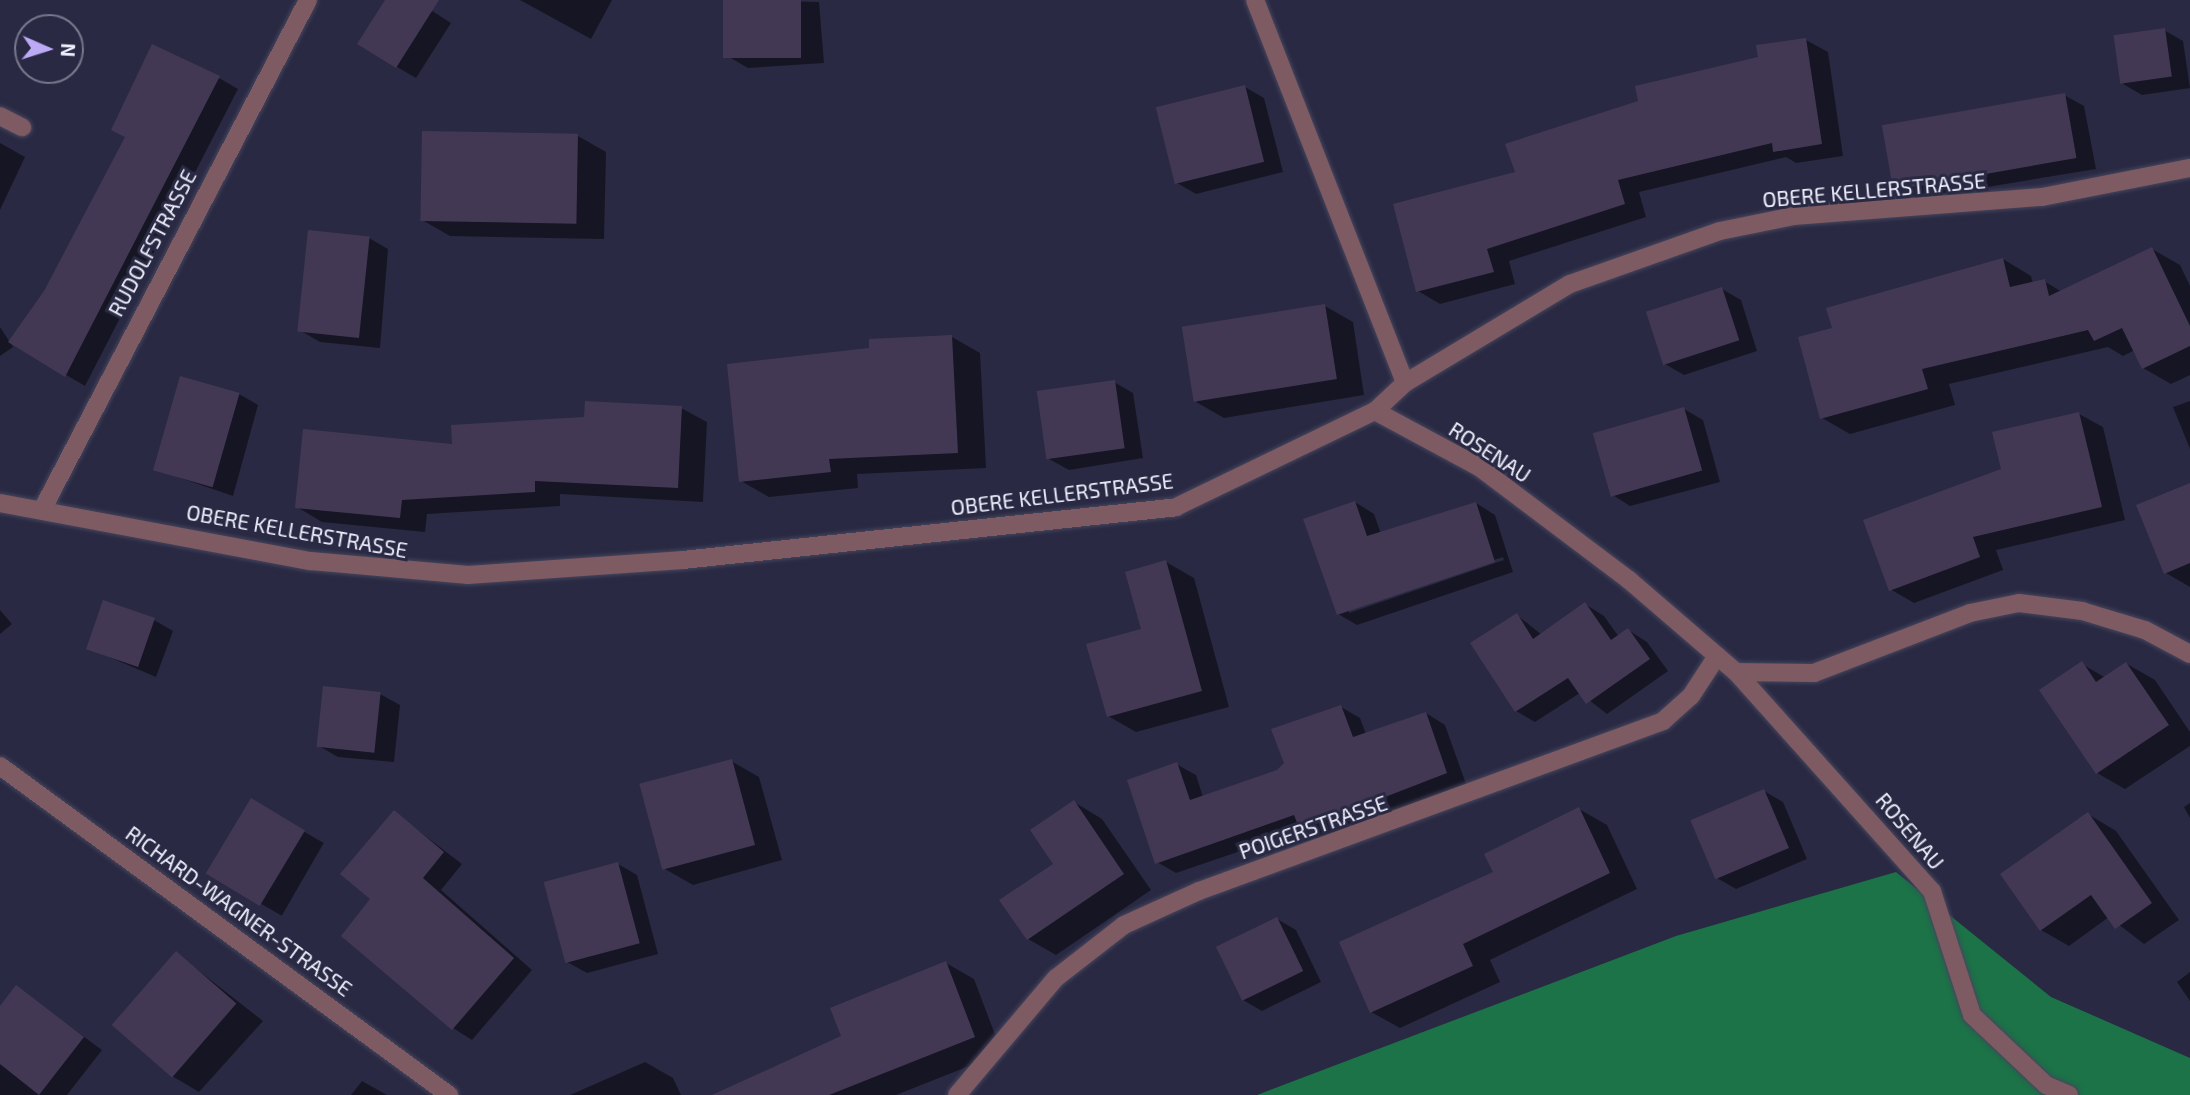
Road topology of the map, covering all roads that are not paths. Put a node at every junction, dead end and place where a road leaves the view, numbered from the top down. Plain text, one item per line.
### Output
1 (308, 0) edge
2 (1255, 0) edge
3 (0, 116) edge
4 (22, 127) dead end
5 (2190, 168) edge
6 (1405, 383) junction
7 (1376, 411) junction
8 (0, 503) edge
9 (42, 510) junction
10 (2190, 654) edge
11 (1717, 656) junction
12 (1736, 672) junction
13 (0, 766) edge
14 (449, 1095) edge
15 (957, 1095) edge
16 (2069, 1095) edge

1 - 9 street, RUDOLFSTRASSE
2 - 6 street
3 - 4 street
5 - 6 street, OBERE KELLERSTRASSE
6 - 7 street, OBERE KELLERSTRASSE
7 - 9 street, OBERE KELLERSTRASSE
7 - 11 street, ROSENAU
8 - 9 street, OBERE KELLERSTRASSE
10 - 12 street
11 - 12 street, ROSENAU
11 - 15 street, POIGERSTRASSE
12 - 16 street, ROSENAU
13 - 14 street, RICHARD-WAGNER-STRASSE

